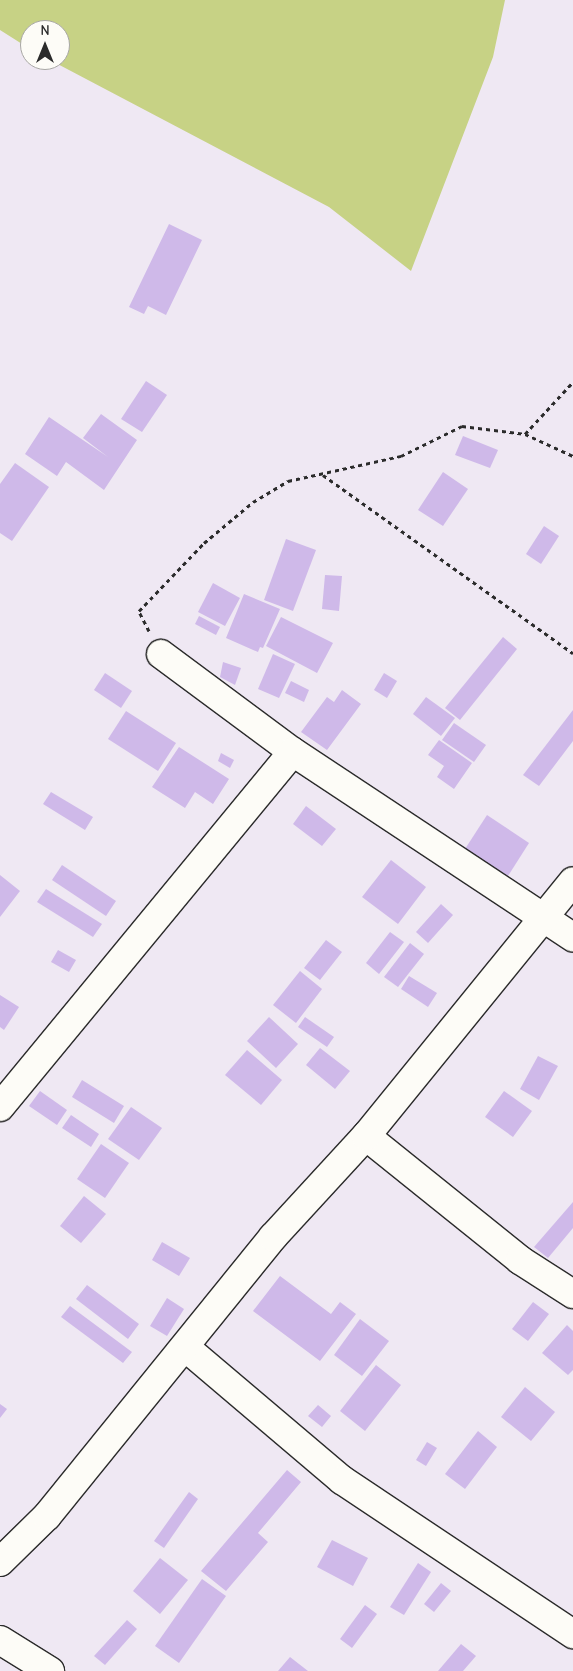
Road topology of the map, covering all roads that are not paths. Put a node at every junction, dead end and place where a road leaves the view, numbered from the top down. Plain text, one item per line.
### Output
1 (161, 654) road end
2 (293, 752) junction
3 (573, 881) edge
4 (546, 918) junction
5 (573, 937) edge
6 (0, 1107) edge
7 (366, 1136) junction
8 (573, 1294) edge
9 (185, 1347) junction
10 (0, 1562) edge
11 (573, 1634) edge
12 (0, 1640) edge
13 (50, 1671) edge

1 - 2 street
2 - 4 street
2 - 6 street
3 - 4 street
4 - 5 street
4 - 7 street
7 - 8 street
7 - 9 street
9 - 10 street
9 - 11 street
12 - 13 street

